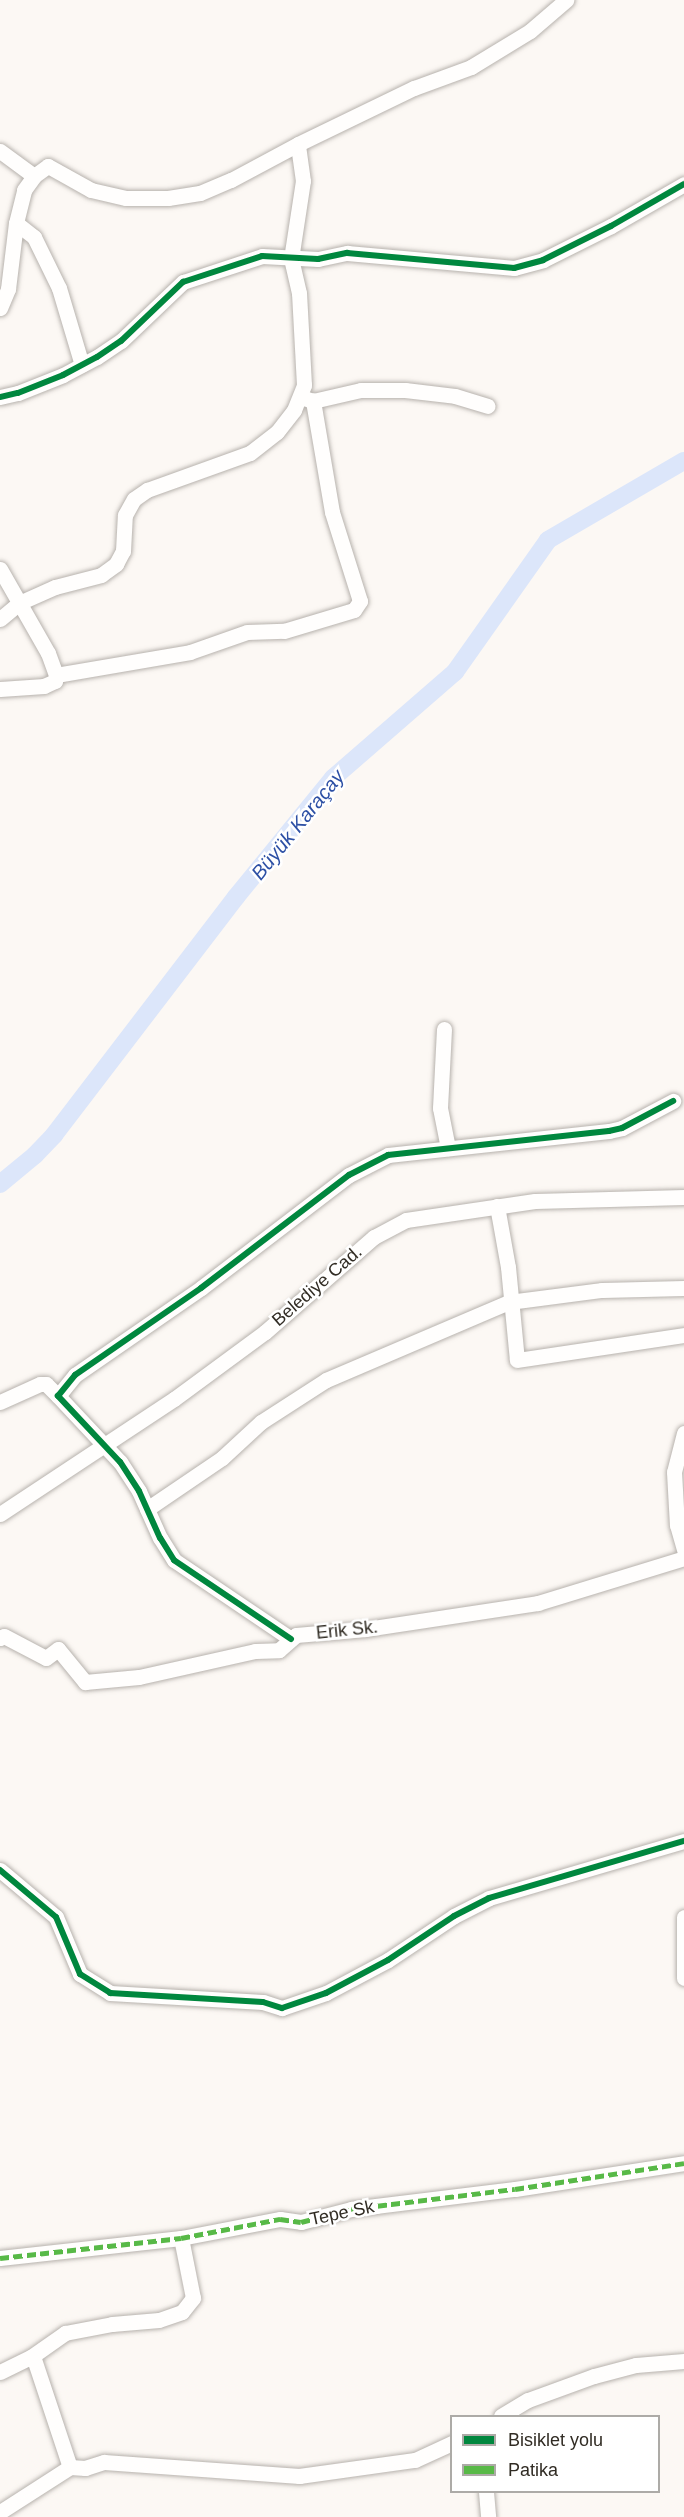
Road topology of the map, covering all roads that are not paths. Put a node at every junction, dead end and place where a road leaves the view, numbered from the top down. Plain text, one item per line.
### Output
1 (566, 0) edge
2 (298, 144) junction
3 (0, 151) edge
4 (34, 176) junction
5 (684, 184) edge
6 (16, 223) junction
7 (291, 259) junction
8 (0, 308) edge
9 (82, 364) junction
10 (0, 397) edge
11 (307, 399) junction
12 (487, 406) dead end
13 (0, 569) edge
14 (19, 603) junction
15 (0, 619) edge
16 (57, 675) junction
17 (0, 689) edge
18 (444, 1029) dead end
19 (672, 1101) dead end
20 (448, 1148) junction
21 (684, 1197) edge
22 (497, 1206) junction
23 (684, 1288) edge
24 (509, 1302) junction
25 (684, 1335) edge
26 (58, 1396) junction
27 (0, 1402) edge
28 (684, 1432) edge
29 (105, 1445) junction
30 (147, 1509) junction
31 (0, 1514) edge
32 (684, 1550) edge
33 (684, 1558) edge
34 (0, 1638) edge
35 (291, 1639) junction
36 (684, 1841) edge
37 (0, 1870) edge
38 (684, 1917) edge
39 (684, 1978) edge
40 (684, 2163) edge
41 (181, 2238) junction
42 (0, 2258) edge
43 (33, 2356) junction
44 (684, 2361) edge
45 (0, 2372) edge
46 (503, 2415) edge
47 (450, 2444) edge
48 (70, 2467) junction
49 (486, 2493) edge
50 (0, 2512) edge
51 (488, 2517) edge

1 - 2 street
2 - 4 street
2 - 7 street
3 - 4 street
4 - 6 street
5 - 7 street
6 - 8 street
6 - 9 street
7 - 9 street
7 - 11 street
9 - 10 street
11 - 12 street
11 - 14 street
11 - 16 street
13 - 14 street
14 - 15 street
14 - 16 street
16 - 17 street
18 - 20 street
19 - 20 street
20 - 26 street
21 - 22 street, Belediye Cad.
22 - 24 street
22 - 29 street, Belediye Cad.
23 - 24 street
24 - 25 street
24 - 30 street
26 - 27 street
26 - 29 street
28 - 32 street
29 - 30 street
29 - 31 street, Belediye Cad.
30 - 35 street
33 - 35 street, Erik Sk.
34 - 35 street, Erik Sk.
36 - 37 street
38 - 39 street
40 - 41 street, Tepe Sk
41 - 42 street, Tepe Sk
41 - 43 street
43 - 45 street
43 - 48 street
44 - 46 street
47 - 48 street
48 - 50 street
49 - 51 street

